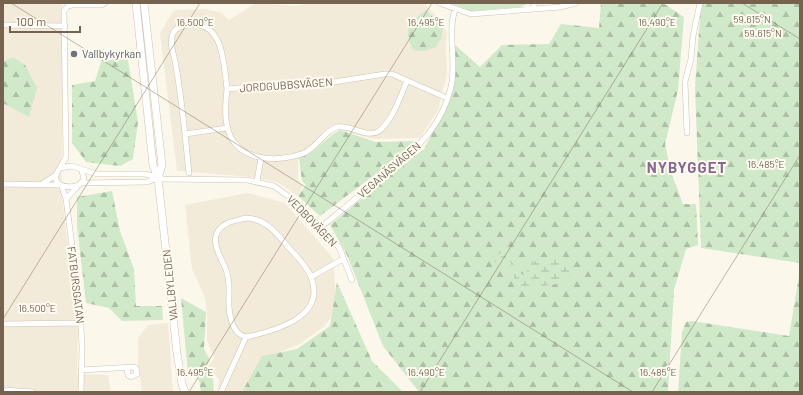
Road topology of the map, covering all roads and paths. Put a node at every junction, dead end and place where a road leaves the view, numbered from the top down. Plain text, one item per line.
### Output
1 (105, 3) edge
2 (136, 3) edge
3 (144, 3) edge
4 (439, 3) edge
5 (535, 3) edge
6 (576, 3) edge
7 (700, 3) edge
8 (72, 4) edge
9 (455, 9) junction
10 (532, 9) junction
11 (3, 26) edge
12 (64, 26) junction
13 (407, 81) junction
14 (227, 89) junction
15 (447, 98) junction
16 (227, 128) junction
17 (687, 133) dead end
18 (185, 134) junction
19 (66, 157) junction
20 (261, 158) junction
21 (60, 168) junction
22 (75, 168) junction
23 (82, 171) junction
24 (189, 173) dead end
25 (57, 174) junction
26 (158, 178) junction
27 (257, 181) junction
28 (3, 184) edge
29 (41, 184) junction
30 (81, 184) junction
31 (61, 186) junction
32 (66, 199) junction
33 (321, 227) junction
34 (343, 259) junction
35 (311, 277) junction
36 (352, 280) dead end
37 (81, 323) junction
38 (3, 324) edge
39 (246, 337) junction
40 (126, 368) dead end
41 (81, 370) junction
42 (3, 390) edge
43 (33, 392) edge
44 (81, 392) edge
45 (185, 392) edge
46 (221, 392) edge

1 - 8 street
2 - 26 main road, VALLBYLEDEN
3 - 26 main road, VALLBYLEDEN
4 - 9 street
5 - 10 street
6 - 10 street
7 - 17 street
8 - 12 street
9 - 10 street
9 - 15 street, VEGANÄSVÄGEN
11 - 12 street
12 - 19 street
13 - 14 street, JORDGUBBSVÄGEN
13 - 15 street, JORDGUBBSVÄGEN
13 - 20 street, JORDGUBBSVÄGEN
14 - 16 street, JORDGUBBSVÄGEN
14 - 18 street
15 - 33 street, VEGANÄSVÄGEN
16 - 18 street
16 - 20 street, JORDGUBBSVÄGEN
18 - 24 street
19 - 21 street
19 - 22 street
20 - 27 street
21 - 22 street
21 - 25 street
22 - 23 street
23 - 26 street
23 - 30 street
25 - 29 street
25 - 31 street
26 - 27 street, VEDBOVÄGEN
26 - 30 street
26 - 45 main road, VALLBYLEDEN
27 - 33 street, VEDBOVÄGEN
28 - 29 street
29 - 31 street
30 - 31 street
30 - 32 street
31 - 32 street, FATBURSGATAN
32 - 37 street, FATBURSGATAN
33 - 34 street, VEDBOVÄGEN
34 - 35 street
34 - 36 street, VEDBOVÄGEN
35 - 39 street
35 - 39 street
37 - 38 street
37 - 41 street, FATBURSGATAN
39 - 46 street
40 - 41 street
41 - 44 street, FATBURSGATAN
42 - 43 street

